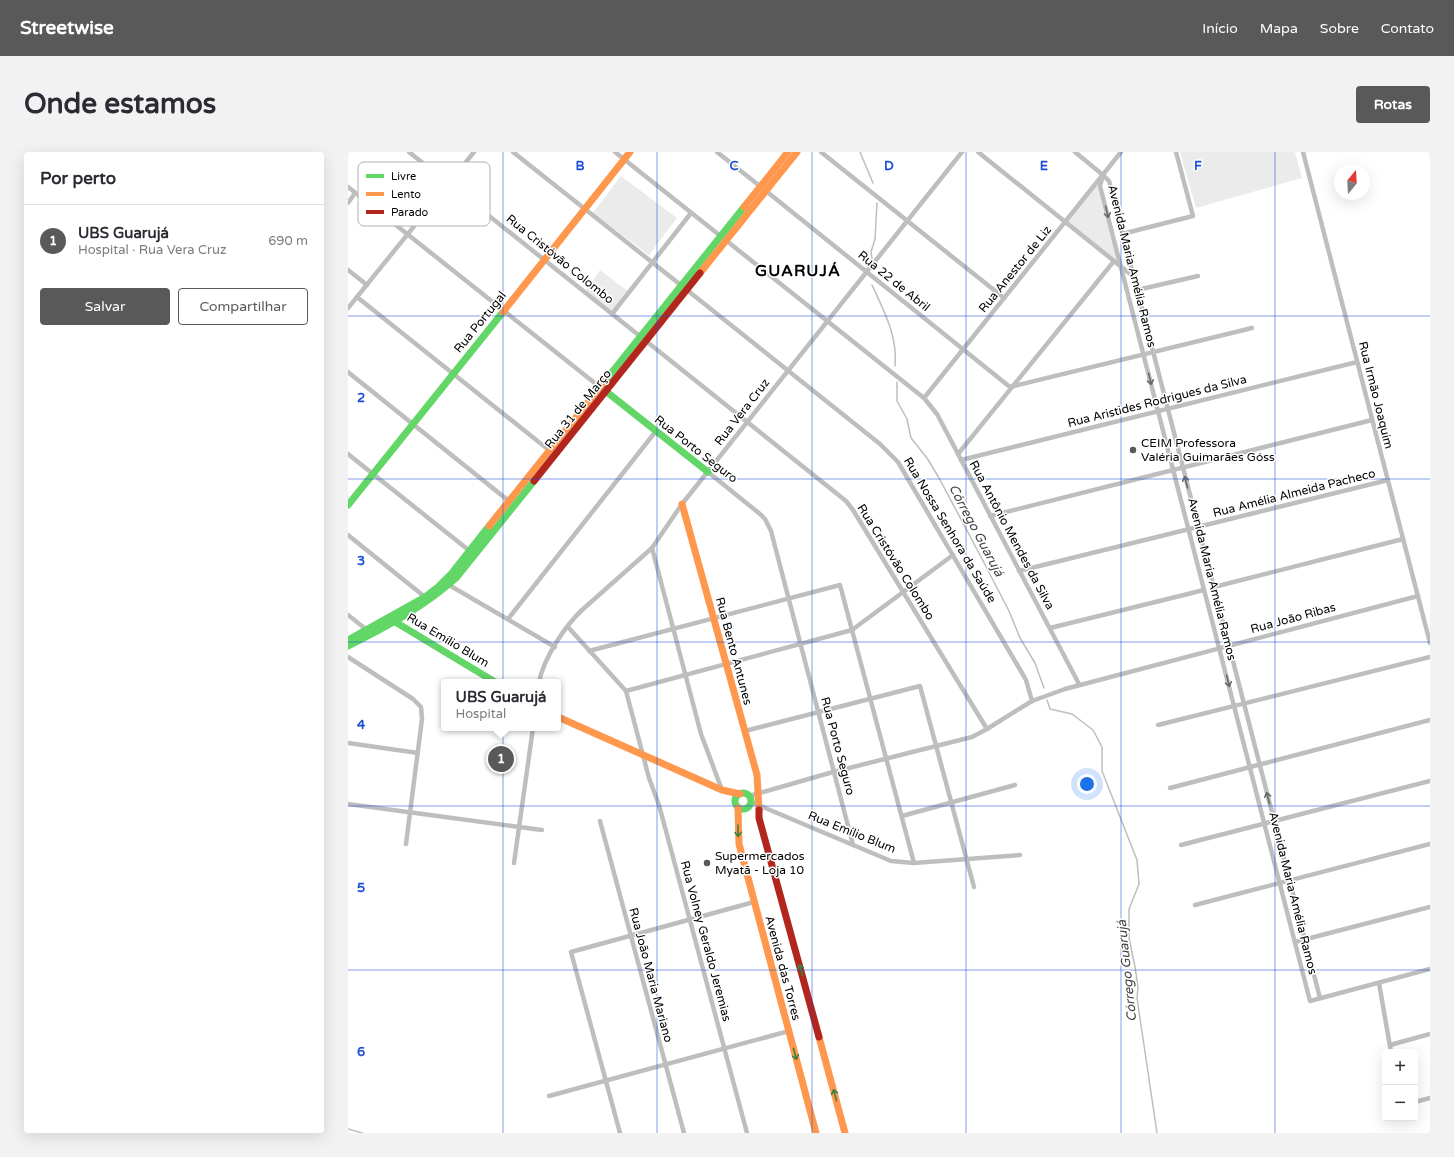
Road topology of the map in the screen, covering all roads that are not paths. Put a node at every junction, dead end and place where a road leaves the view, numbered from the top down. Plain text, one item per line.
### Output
1 (409, 152) edge
2 (474, 152) edge
3 (513, 152) edge
4 (614, 152) edge
5 (630, 152) edge
6 (717, 152) edge
7 (788, 152) edge
8 (797, 152) edge
9 (821, 152) edge
10 (962, 152) edge
11 (978, 152) edge
12 (1075, 152) edge
13 (1122, 152) edge
14 (1176, 152) edge
15 (1303, 152) edge
16 (624, 160) junction
17 (422, 162) edge
18 (466, 162) edge
19 (1103, 175) junction
20 (348, 188) edge
21 (763, 189) junction
22 (355, 193) junction
23 (358, 195) edge
24 (348, 203) edge
25 (585, 209) junction
26 (691, 213) junction
27 (490, 217) edge
28 (908, 221) junction
29 (1065, 222) junction
30 (397, 226) edge
31 (413, 226) edge
32 (407, 234) junction
33 (1122, 234) junction
34 (724, 239) junction
35 (544, 260) junction
36 (1114, 261) junction
37 (652, 263) junction
38 (1121, 267) junction
39 (348, 270) edge
40 (867, 272) junction
41 (1198, 276) dead end
42 (1134, 277) junction
43 (367, 284) junction
44 (684, 288) junction
45 (1137, 290) junction
46 (357, 297) junction
47 (1004, 298) junction
48 (348, 308) edge
49 (504, 310) junction
50 (612, 314) junction
51 (828, 321) junction
52 (1252, 328) dead end
53 (644, 339) junction
54 (963, 349) junction
55 (1153, 352) junction
56 (1144, 354) junction
57 (1358, 362) junction
58 (788, 371) junction
59 (348, 372) edge
60 (453, 374) junction
61 (1010, 387) junction
62 (603, 390) junction
63 (924, 398) junction
64 (1168, 409) junction
65 (1158, 411) junction
66 (1372, 420) junction
67 (748, 422) junction
68 (413, 424) junction
69 (656, 432) junction
70 (550, 451) junction
71 (348, 454) edge
72 (958, 454) junction
73 (961, 460) junction
74 (1183, 468) junction
75 (1174, 470) junction
76 (708, 472) junction
77 (373, 474) junction
78 (1388, 480) junction
79 (510, 502) junction
80 (682, 504) junction
81 (348, 505) edge
82 (990, 516) junction
83 (1198, 527) junction
84 (1189, 529) junction
85 (348, 535) edge
86 (1403, 539) junction
87 (652, 548) junction
88 (471, 552) junction
89 (953, 555) junction
90 (1019, 571) junction
91 (449, 584) junction
92 (1214, 587) junction
93 (1204, 590) junction
94 (903, 592) junction
95 (425, 596) junction
96 (1418, 596) junction
97 (788, 599) junction
98 (348, 615) edge
99 (714, 618) junction
100 (392, 619) junction
101 (508, 620) junction
102 (568, 627) junction
103 (1050, 628) junction
104 (673, 629) junction
105 (367, 630) junction
106 (852, 630) junction
107 (348, 640) edge
108 (1430, 643) edge
109 (800, 644) junction
110 (348, 646) edge
111 (1229, 646) junction
112 (555, 647) junction
113 (1219, 648) junction
114 (589, 651) junction
115 (348, 657) edge
116 (1430, 657) edge
117 (726, 664) junction
118 (685, 675) junction
119 (490, 679) edge
120 (540, 679) edge
121 (1079, 684) junction
122 (626, 691) junction
123 (870, 699) junction
124 (1032, 701) junction
125 (1244, 703) junction
126 (1234, 706) junction
127 (818, 713) junction
128 (561, 718) edge
129 (1430, 720) edge
130 (1158, 725) dead end
131 (987, 730) junction
132 (533, 731) edge
133 (745, 731) junction
134 (348, 743) edge
135 (936, 746) junction
136 (418, 753) junction
137 (643, 754) junction
138 (886, 758) junction
139 (1259, 764) junction
140 (1250, 767) junction
141 (833, 772) junction
142 (1430, 781) edge
143 (1016, 785) dead end
144 (1170, 788) dead end
145 (722, 790) junction
146 (740, 794) junction
147 (759, 794) junction
148 (750, 801) junction
149 (951, 802) junction
150 (348, 804) edge
151 (736, 804) junction
152 (759, 806) junction
153 (410, 813) junction
154 (902, 816) junction
155 (759, 818) junction
156 (600, 821) dead end
157 (1274, 821) junction
158 (1265, 824) junction
159 (519, 827) junction
160 (542, 830) dead end
161 (406, 844) dead end
162 (1430, 844) edge
163 (853, 845) junction
164 (1181, 845) dead end
165 (1020, 855) dead end
166 (967, 859) junction
167 (914, 863) junction
168 (514, 864) dead end
169 (1289, 880) junction
170 (1280, 883) junction
171 (974, 887) dead end
172 (754, 902) junction
173 (1196, 905) dead end
174 (1430, 907) edge
175 (690, 920) junction
176 (631, 936) junction
177 (1304, 939) junction
178 (1295, 942) junction
179 (1430, 969) edge
180 (1379, 983) junction
181 (1320, 998) junction
182 (789, 1031) junction
183 (1430, 1034) edge
184 (1390, 1045) junction
185 (724, 1048) junction
186 (1391, 1049) edge
187 (665, 1064) junction
188 (606, 1080) junction
189 (549, 1096) dead end
190 (1430, 1098) edge
191 (1418, 1101) edge
192 (620, 1133) edge
193 (684, 1133) edge
194 (748, 1133) edge
195 (816, 1133) edge
196 (845, 1133) edge

1 - 17 street, Rua Cristóvão Colombo
2 - 18 street
3 - 25 street, Rua Nossa Senhora da Saúde
4 - 16 street, Rua Antônio Mendes da Silva
5 - 16 main road, Rua Portugal
6 - 21 street, Rua 22 de Abril
7 - 21 main road, Rua 31 de Março
8 - 21 main road, Rua 31 de Março
9 - 28 street
10 - 28 street, Rua Vera Cruz
11 - 29 street
12 - 19 street
13 - 19 street, Rua Anestor de Liz
14 - 33 street
15 - 57 street, Rua Irmão Joaquim
16 - 25 main road, Rua Portugal
16 - 26 street, Rua Antônio Mendes da Silva
19 - 29 street, Rua Anestor de Liz
19 - 33 street, Avenida Maria Amélia Ramos
19 -> 38 street, Avenida Maria Amélia Ramos
20 - 22 street, Rua Porto Seguro
21 - 34 main road, Rua 31 de Março
21 - 40 street, Rua 22 de Abril
22 - 23 street, Rua Porto Seguro
22 - 24 street
25 - 35 main road, Rua Portugal
25 - 37 street, Rua Nossa Senhora da Saúde
26 - 34 street, Rua Antônio Mendes da Silva
26 - 37 street
27 - 35 street, Rua Cristóvão Colombo
28 - 40 street, Rua Vera Cruz
28 - 47 street
29 - 36 street
29 - 47 street, Rua Anestor de Liz
30 - 32 street, Rua Porto Seguro
31 - 32 street
32 - 43 street
32 - 49 street, Rua Porto Seguro
33 - 42 street, Avenida Maria Amélia Ramos
34 - 44 main road, Rua 31 de Março
34 - 51 street, Rua Antônio Mendes da Silva
35 - 49 main road, Rua Portugal
35 - 50 street, Rua Cristóvão Colombo
36 - 38 street
36 - 61 street
37 - 44 street, Rua Nossa Senhora da Saúde
37 - 50 street
38 - 42 street
38 - 56 street, Avenida Maria Amélia Ramos
39 - 43 street
40 - 51 street, Rua Vera Cruz
40 - 54 street, Rua 22 de Abril
41 - 45 street
42 - 45 street, Avenida Maria Amélia Ramos
43 - 46 street
44 - 53 main road, Rua 31 de Março
44 - 58 street, Rua Nossa Senhora da Saúde
45 - 55 street, Avenida Maria Amélia Ramos
46 - 48 street
46 - 60 street
47 - 54 street, Rua Anestor de Liz
49 - 60 main road, Rua Portugal
49 - 62 street, Rua Porto Seguro
50 - 53 street, Rua Cristóvão Colombo
51 - 58 street, Rua Vera Cruz
51 - 63 street, Rua Antônio Mendes da Silva
52 - 55 street
53 - 62 main road, Rua 31 de Março
53 - 67 street, Rua Cristóvão Colombo
54 - 61 street, Rua 22 de Abril
54 - 63 street, Rua Anestor de Liz
55 - 56 street
55 - 64 street, Avenida Maria Amélia Ramos
56 - 61 street
56 -> 65 street, Avenida Maria Amélia Ramos
57 - 64 street, Rua Aristides Rodrigues da Silva
57 - 66 street, Rua Irmão Joaquim
58 - 67 street, Rua Vera Cruz
58 - 89 street, Rua Nossa Senhora da Saúde
59 - 68 street
60 - 68 main road, Rua Portugal
60 - 70 street
61 - 72 street
62 - 69 main road, Rua Porto Seguro
62 - 70 main road, Rua 31 de Março
62 - 91 main road, Rua 31 de Março
63 - 72 street, Rua Antônio Mendes da Silva
64 - 65 street, Rua Aristides Rodrigues da Silva
64 - 74 street, Avenida Maria Amélia Ramos
65 - 73 street, Rua Aristides Rodrigues da Silva
65 - 75 street, Avenida Maria Amélia Ramos
66 - 74 street
66 - 78 street, Rua Irmão Joaquim
67 - 76 street, Rua Vera Cruz
67 - 94 street, Rua Cristóvão Colombo
68 - 77 main road, Rua Portugal
68 - 79 street
69 - 76 main road, Rua Porto Seguro
69 - 101 street
70 - 79 main road, Rua 31 de Março
71 - 77 street
72 - 73 street, Rua Antônio Mendes da Silva
73 - 82 street, Rua Antônio Mendes da Silva
74 - 75 street
83 -> 74 street, Avenida Maria Amélia Ramos
75 - 82 street
75 - 84 street, Avenida Maria Amélia Ramos
76 - 80 street, Rua Vera Cruz
76 - 97 street, Rua Porto Seguro
77 - 81 main road, Rua Portugal
77 - 88 street
78 - 83 street, Rua Amélia Almeida Pacheco
78 - 86 street, Rua Irmão Joaquim
79 - 88 main road, Rua 31 de Março
80 - 87 street, Rua Vera Cruz
80 - 99 main road, Rua Bento Antunes
82 - 90 street, Rua Antônio Mendes da Silva
83 - 84 street, Rua Amélia Almeida Pacheco
83 - 92 street, Avenida Maria Amélia Ramos
84 - 90 street, Rua Amélia Almeida Pacheco
84 - 93 street, Avenida Maria Amélia Ramos
85 - 95 street
86 - 92 street
86 - 96 street, Rua Irmão Joaquim
87 - 102 street, Rua Vera Cruz
87 - 104 street
88 - 95 main road, Rua 31 de Março
89 - 94 street
89 - 124 street, Rua Nossa Senhora da Saúde
90 - 103 street, Rua Antônio Mendes da Silva
91 - 100 main road, Rua 31 de Março
91 - 101 street
92 - 111 street, Avenida Maria Amélia Ramos
93 - 103 street
93 - 113 street, Avenida Maria Amélia Ramos
94 - 106 street
94 - 131 street, Rua Cristóvão Colombo
95 - 100 main road, Rua 31 de Março
96 - 108 street, Rua Irmão Joaquim
96 - 111 street, Rua João Ribas
97 - 99 street
97 - 106 street
97 - 109 street, Rua Porto Seguro
98 - 105 street
99 - 104 street
99 - 117 main road, Rua Bento Antunes
100 - 105 main road, Rua 31 de Março
100 - 110 main road, Rua 31 de Março
100 - 119 main road, Rua Emílio Blum
101 - 112 street
102 - 112 street, Rua Vera Cruz
102 - 114 street
103 - 121 street, Rua Antônio Mendes da Silva
104 - 114 street
104 - 118 street
105 - 107 main road, Rua 31 de Março
106 - 109 street
106 - 123 street
109 - 117 street
109 - 127 street, Rua Porto Seguro
111 - 113 street, Rua João Ribas
111 - 125 street, Avenida Maria Amélia Ramos
112 - 120 street, Rua Vera Cruz
113 - 121 street, Rua João Ribas
113 -> 126 street, Avenida Maria Amélia Ramos
114 - 122 street
115 - 136 street
116 - 125 street
117 - 118 street
117 - 133 main road, Rua Bento Antunes
118 - 122 street
118 - 145 street
121 - 124 street, Rua João Ribas
122 - 137 street, Rua Volney Geraldo Jeremias
123 - 127 street
123 - 135 street
123 - 138 street
124 - 131 street, Rua João Ribas
125 - 126 street
125 - 139 street, Avenida Maria Amélia Ramos
126 - 130 street
126 - 140 street, Avenida Maria Amélia Ramos
127 - 133 street
127 - 141 street, Rua Porto Seguro
128 - 137 main road
129 - 139 street
131 - 135 street, Rua João Ribas
132 - 159 street
133 - 147 main road, Rua Bento Antunes
134 - 136 street
135 - 138 street, Rua João Ribas
135 - 149 street
136 - 153 street
137 - 145 main road
137 - 175 street, Rua Volney Geraldo Jeremias
138 - 141 street, Rua João Ribas
138 - 154 street
139 - 140 street
157 -> 139 street, Avenida Maria Amélia Ramos
140 - 144 street
140 - 158 street, Avenida Maria Amélia Ramos
141 - 147 street, Rua João Ribas
141 - 163 street, Rua Porto Seguro
142 - 157 street
143 - 149 street
145 - 146 main road
145 - 151 main road
146 - 148 main road
146 - 151 main road
147 - 148 street, Rua João Ribas
147 - 152 main road, Rua Bento Antunes
148 - 151 main road
148 - 152 street, Rua Emílio Blum
148 - 155 main road, Avenida das Torres
149 - 154 street
149 - 166 street
150 - 153 street
151 -> 172 main road, Avenida das Torres
152 - 155 main road, Avenida das Torres
152 - 163 street, Rua Emílio Blum
153 - 159 street
153 - 161 street
154 - 167 street
196 -> 155 main road, Avenida das Torres
156 - 176 street, Rua João Maria Mariano
157 - 158 street
157 - 169 street, Avenida Maria Amélia Ramos
158 - 164 street
158 - 170 street, Avenida Maria Amélia Ramos
159 - 160 street
159 - 168 street
162 - 169 street
163 - 167 street, Rua Emílio Blum
165 - 166 street, Rua Emílio Blum
166 - 167 street, Rua Emílio Blum
166 - 171 street
169 - 170 street
169 - 177 street, Avenida Maria Amélia Ramos
170 - 173 street
170 - 178 street, Avenida Maria Amélia Ramos
172 - 175 street
172 - 182 main road, Avenida das Torres
174 - 177 street
175 - 176 street
175 - 185 street, Rua Volney Geraldo Jeremias
176 - 187 street, Rua João Maria Mariano
176 - 188 street
177 - 178 street
177 - 181 street, Avenida Maria Amélia Ramos
178 - 181 street, Avenida Maria Amélia Ramos
179 - 180 street
180 - 181 street
180 - 184 street
182 - 185 street
182 -> 195 main road, Avenida das Torres
183 - 184 street
184 - 186 street
185 - 187 street
185 - 194 street, Rua Volney Geraldo Jeremias
187 - 188 street
187 - 193 street, Rua João Maria Mariano
188 - 189 street
188 - 192 street
190 - 191 street

